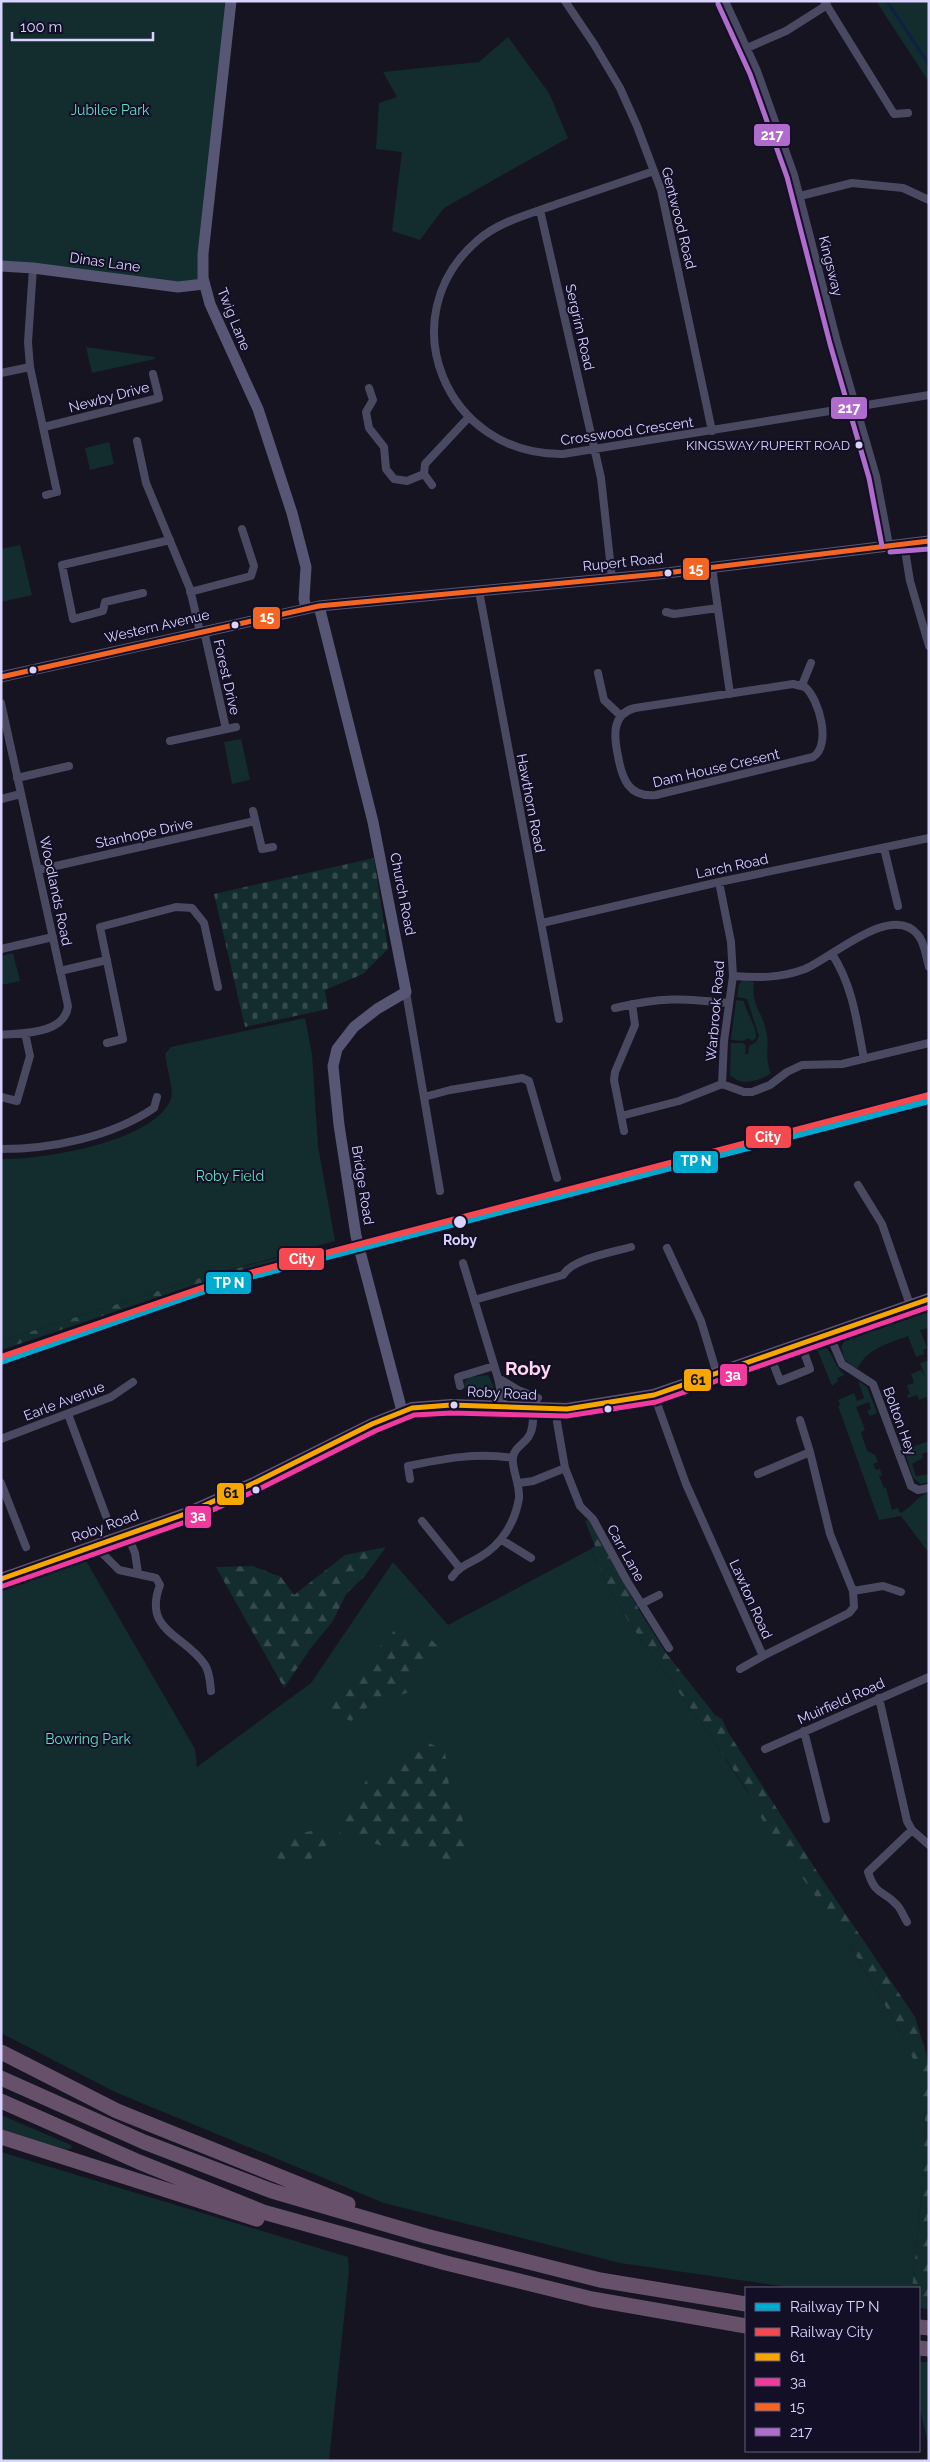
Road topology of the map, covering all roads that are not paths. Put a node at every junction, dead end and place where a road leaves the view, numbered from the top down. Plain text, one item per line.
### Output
1 (231, 1) edge
2 (565, 1) edge
3 (725, 1) edge
4 (825, 3) edge
5 (747, 48) junction
6 (908, 113) dead end
7 (654, 172) junction
8 (800, 196) junction
9 (929, 200) edge
10 (540, 210) junction
11 (1, 266) edge
12 (33, 268) junction
13 (204, 284) junction
14 (30, 367) junction
15 (1, 373) edge
16 (153, 374) dead end
17 (369, 388) dead end
18 (929, 395) edge
19 (856, 406) junction
20 (468, 418) junction
21 (44, 427) junction
22 (712, 431) junction
23 (137, 441) dead end
24 (596, 450) junction
25 (424, 474) junction
26 (432, 485) dead end
27 (46, 495) dead end
28 (242, 529) dead end
29 (170, 540) junction
30 (929, 542) edge
31 (904, 544) junction
32 (889, 545) junction
33 (712, 568) junction
34 (612, 578) junction
35 (479, 591) junction
36 (190, 592) junction
37 (143, 593) dead end
38 (319, 606) junction
39 (306, 608) junction
40 (718, 608) junction
41 (666, 612) dead end
42 (202, 631) junction
43 (929, 646) edge
44 (811, 663) dead end
45 (598, 674) dead end
46 (1, 677) edge
47 (802, 685) junction
48 (730, 694) junction
49 (1, 703) edge
50 (621, 716) junction
51 (236, 726) dead end
52 (226, 728) junction
53 (170, 741) dead end
54 (69, 766) dead end
55 (17, 778) junction
56 (21, 794) junction
57 (1, 799) edge
58 (253, 811) dead end
59 (256, 822) junction
60 (929, 838) edge
61 (272, 847) dead end
62 (884, 848) junction
63 (38, 870) junction
64 (719, 882) junction
65 (898, 906) dead end
66 (542, 922) junction
67 (53, 938) junction
68 (2, 947) edge
69 (832, 954) junction
70 (106, 960) junction
71 (929, 967) edge
72 (60, 971) junction
73 (733, 976) junction
74 (218, 987) dead end
75 (406, 992) junction
76 (728, 1003) junction
77 (632, 1004) junction
78 (615, 1008) dead end
79 (559, 1019) dead end
80 (25, 1032) junction
81 (1, 1035) edge
82 (107, 1043) dead end
83 (929, 1043) edge
84 (864, 1059) junction
85 (722, 1084) junction
86 (1, 1097) edge
87 (157, 1097) dead end
88 (424, 1097) junction
89 (621, 1116) junction
90 (624, 1131) dead end
91 (1, 1149) edge
92 (557, 1178) dead end
93 (858, 1185) dead end
94 (440, 1190) dead end
95 (632, 1247) dead end
96 (667, 1248) dead end
97 (463, 1263) dead end
98 (929, 1299) edge
99 (474, 1300) junction
100 (910, 1305) junction
101 (829, 1334) junction
102 (801, 1344) junction
103 (770, 1355) junction
104 (494, 1366) junction
105 (717, 1374) junction
106 (498, 1378) junction
107 (133, 1382) dead end
108 (460, 1386) dead end
109 (654, 1395) junction
110 (536, 1404) junction
111 (504, 1408) junction
112 (402, 1410) junction
113 (68, 1414) junction
114 (800, 1420) dead end
115 (557, 1422) dead end
116 (1, 1439) edge
117 (810, 1452) junction
118 (513, 1458) junction
119 (565, 1468) junction
120 (758, 1474) dead end
121 (410, 1480) dead end
122 (1, 1483) edge
123 (519, 1483) junction
124 (929, 1488) edge
125 (106, 1516) dead end
126 (422, 1521) dead end
127 (127, 1534) junction
128 (502, 1540) junction
129 (95, 1546) junction
130 (26, 1547) dead end
131 (531, 1558) dead end
132 (459, 1567) junction
133 (138, 1573) junction
134 (452, 1577) dead end
135 (1, 1579) edge
136 (853, 1591) junction
137 (901, 1592) dead end
138 (659, 1595) dead end
139 (641, 1604) junction
140 (669, 1648) dead end
141 (763, 1656) junction
142 (740, 1669) dead end
143 (929, 1677) edge
144 (211, 1691) dead end
145 (879, 1698) junction
146 (804, 1731) junction
147 (765, 1749) dead end
148 (826, 1819) dead end
149 (912, 1830) junction
150 (929, 1845) edge
151 (907, 1922) dead end
152 (1, 2052) edge
153 (1, 2078) edge
154 (1, 2101) edge
155 (1, 2137) edge
156 (426, 2236) junction
157 (446, 2263) junction
158 (745, 2304) edge
159 (745, 2326) edge

1 - 13 street, Twig Lane
2 - 7 street, Gentwood Road
3 - 5 street, Kingsway
4 - 5 street
4 - 6 street
5 - 8 street, Kingsway
7 - 10 street, Crosswood Crescent
7 - 22 street, Gentwood Road
8 - 9 street
8 - 19 street, Kingsway
10 - 20 street, Crosswood Crescent
10 - 24 street, Sergrim Road
11 - 12 street, Dinas Lane
12 - 13 street, Dinas Lane
12 - 14 street
13 - 39 street, Twig Lane
14 - 15 street
14 - 21 street
16 - 21 street, Newby Drive
17 - 25 street
18 - 19 street, Crosswood Crescent
19 - 22 street, Crosswood Crescent
19 - 32 street, Kingsway
20 - 24 street, Crosswood Crescent
20 - 25 street
21 - 27 street
22 - 24 street, Crosswood Crescent
23 - 29 street, Forest Drive
24 - 34 street, Sergrim Road
25 - 26 street
28 - 36 street
29 - 36 street, Forest Drive
29 - 37 street
30 - 31 street, Rupert Road
31 - 32 street, Rupert Road
31 - 43 street
32 - 33 street, Rupert Road
33 - 34 street, Rupert Road
33 - 40 street
34 - 35 street, Rupert Road
35 - 38 street, Rupert Road
35 - 66 street, Hawthorn Road
36 - 42 street, Forest Drive
38 - 39 street, Western Avenue
38 - 75 street, Church Road
39 - 42 street, Western Avenue
40 - 41 street
40 - 48 street
42 - 46 street, Western Avenue
42 - 52 street, Forest Drive
44 - 47 street
45 - 50 street
47 - 48 street
47 - 50 street, Dam House Cresent
48 - 50 street
49 - 55 street, Woodlands Road
51 - 52 street, Forest Drive
52 - 53 street, Forest Drive
54 - 55 street
55 - 56 street, Woodlands Road
56 - 57 street
56 - 63 street, Woodlands Road
58 - 59 street
59 - 61 street
59 - 63 street, Stanhope Drive
60 - 62 street, Larch Road
62 - 64 street, Larch Road
62 - 65 street
63 - 67 street, Woodlands Road
64 - 66 street, Larch Road
64 - 73 street, Warbrook Road
66 - 79 street, Hawthorn Road
67 - 68 street
67 - 72 street, Woodlands Road
69 - 71 street
69 - 73 street
69 - 84 street
70 - 72 street
70 - 74 street
70 - 82 street
72 - 80 street, Woodlands Road
73 - 76 street, Warbrook Road
75 - 88 street, Church Road
75 - 112 street, Bridge Road
76 - 77 street
76 - 85 street, Warbrook Road
77 - 78 street
77 - 89 street
80 - 81 street, Woodlands Road
80 - 86 street
83 - 84 street
84 - 85 street
85 - 89 street
87 - 91 street
88 - 92 street
88 - 94 street, Church Road
89 - 90 street
93 - 100 street
95 - 99 street
96 - 105 street
97 - 99 street
98 - 100 main road, Roby Road
99 - 104 street
100 - 101 main road, Roby Road
101 - 102 main road, Roby Road
101 - 124 street, Bolton Hey
102 - 103 main road, Roby Road
102 - 103 street
103 - 105 main road, Roby Road
104 - 106 street
104 - 108 street
105 - 109 main road, Roby Road
106 - 110 street
106 - 111 street
107 - 113 street, Earle Avenue
109 - 110 main road, Roby Road
109 - 141 street, Lawton Road
110 - 111 main road, Roby Road
110 - 118 street
111 - 112 main road, Roby Road
112 - 127 main road, Roby Road
113 - 116 street, Earle Avenue
113 - 125 street
114 - 117 street
115 - 119 street, Carr Lane
117 - 120 street
117 - 136 street
118 - 121 street
118 - 123 street
119 - 123 street
119 - 139 street, Carr Lane
122 - 130 street
123 - 128 street
126 - 132 street
127 - 129 main road, Roby Road
127 - 133 street
128 - 131 street
128 - 132 street
129 - 133 street
129 - 135 main road, Roby Road
132 - 134 street
133 - 144 street
136 - 137 street
136 - 141 street, Lawton Road
138 - 139 street
139 - 140 street, Carr Lane
141 - 142 street
143 - 145 street, Muirfield Road
145 - 146 street, Muirfield Road
145 - 149 street
146 - 147 street, Muirfield Road
146 - 148 street
149 - 150 street
149 - 151 street
152 - 156 highway
153 - 156 highway
154 - 157 highway
155 - 157 highway
156 - 158 highway
157 - 159 highway

